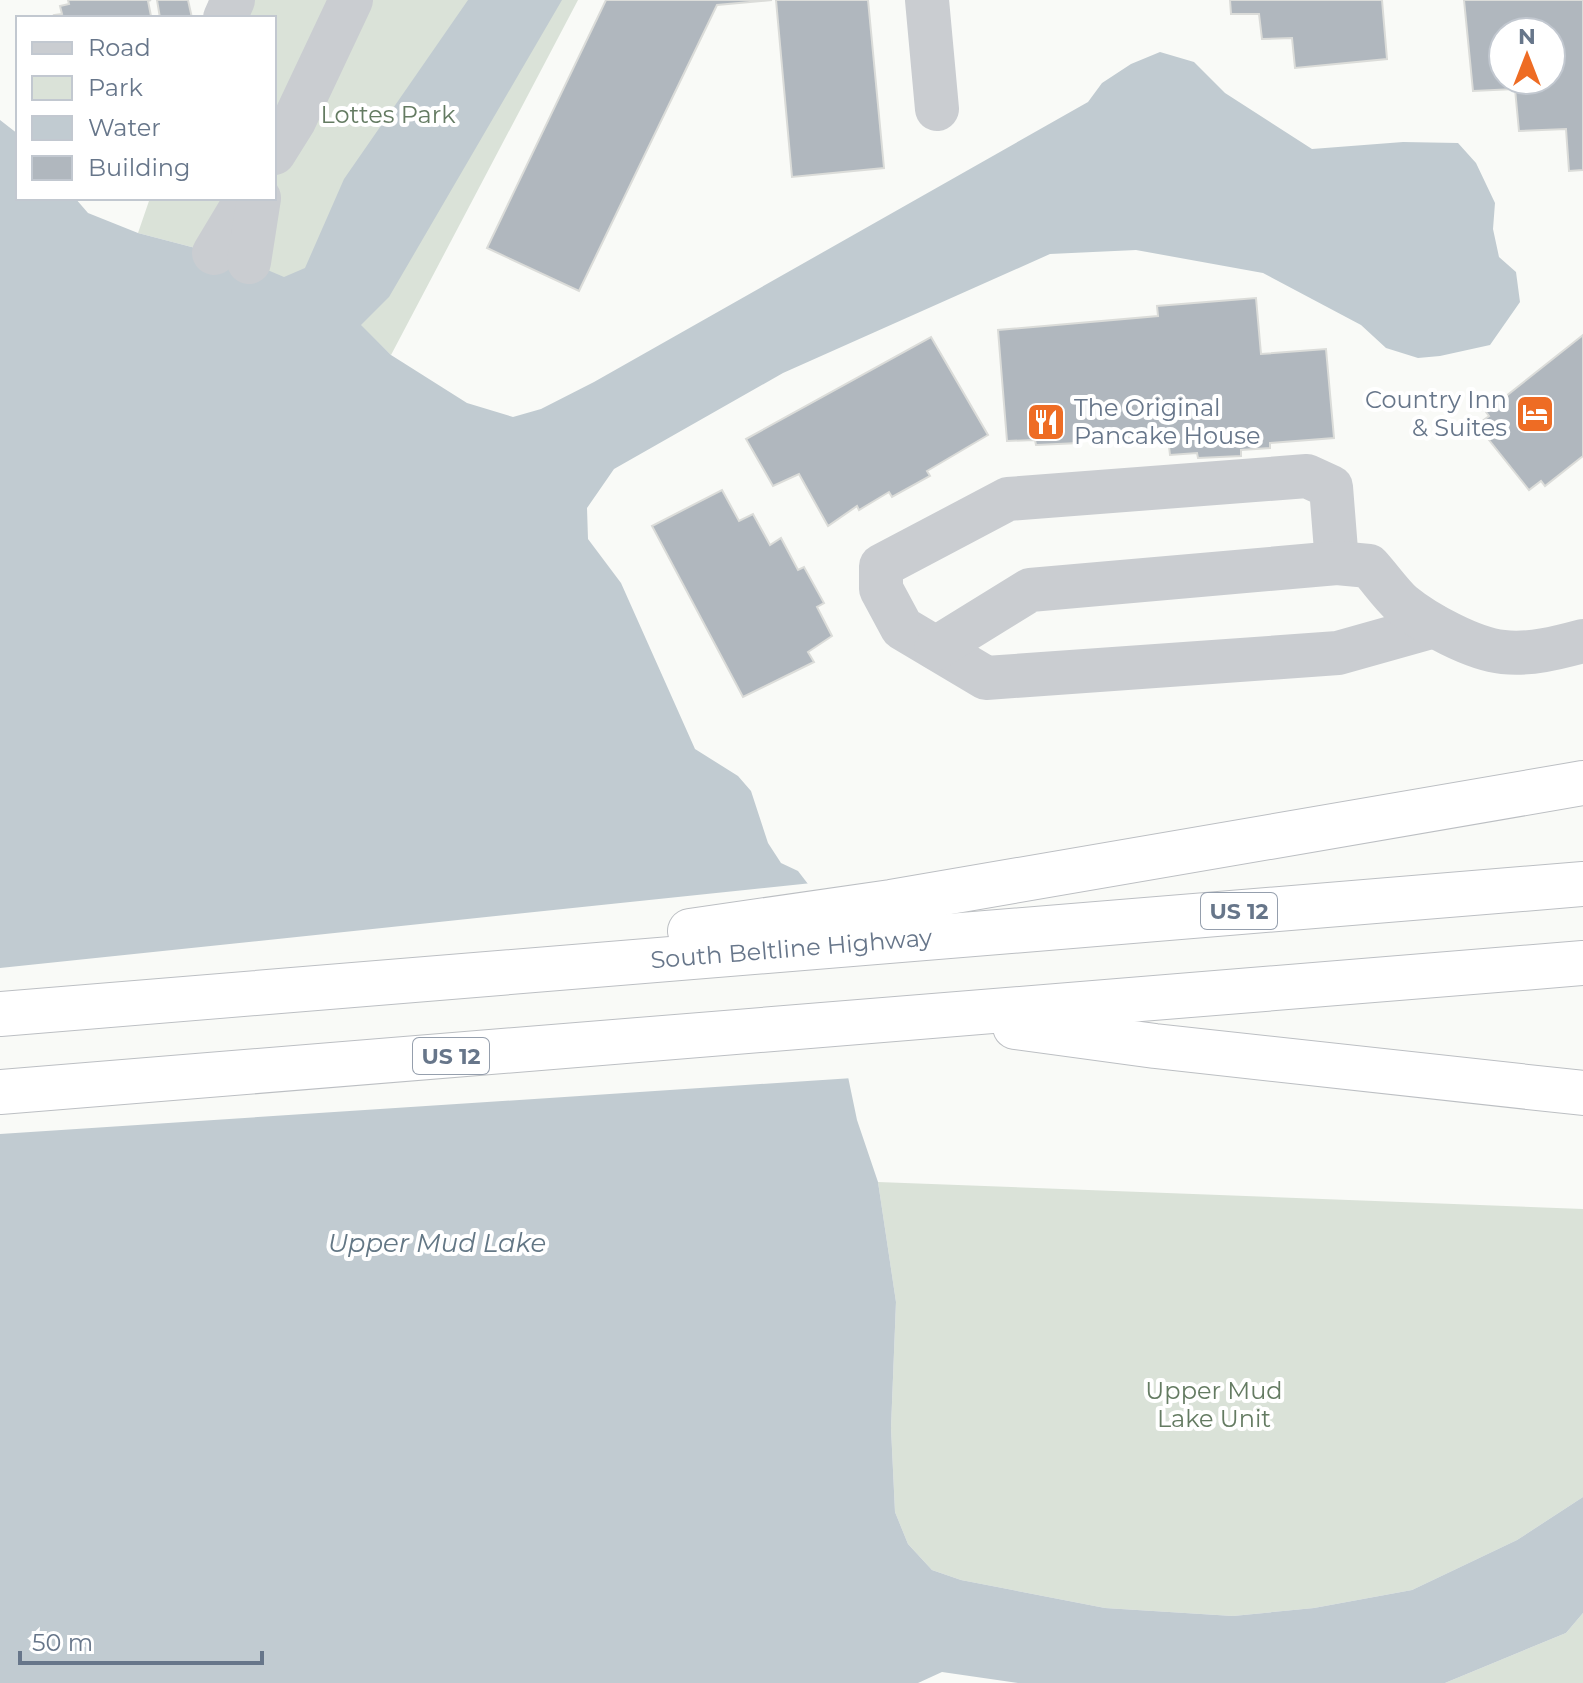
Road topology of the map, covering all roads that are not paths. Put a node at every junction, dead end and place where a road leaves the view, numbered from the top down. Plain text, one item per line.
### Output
1 (351, 0) edge
2 (927, 0) edge
3 (937, 109) dead end
4 (281, 127) edge
5 (246, 200) edge
6 (258, 200) edge
7 (1337, 563) junction
8 (1434, 626) junction
9 (1583, 641) edge
10 (936, 648) junction
11 (1583, 783) edge
12 (1583, 884) edge
13 (893, 922) junction
14 (1583, 963) edge
15 (0, 1014) edge
16 (918, 1017) junction
17 (0, 1092) edge
18 (1583, 1093) edge

1 - 4 street
2 - 3 street
5 - 6 street
7 - 8 street
7 - 10 street
7 - 10 street
8 - 9 street
8 - 10 street
11 - 13 highway
12 - 13 highway, South Beltline Highway / US 12
13 - 15 highway
14 - 16 highway, US 12
16 - 17 highway, US 12
16 - 18 highway

